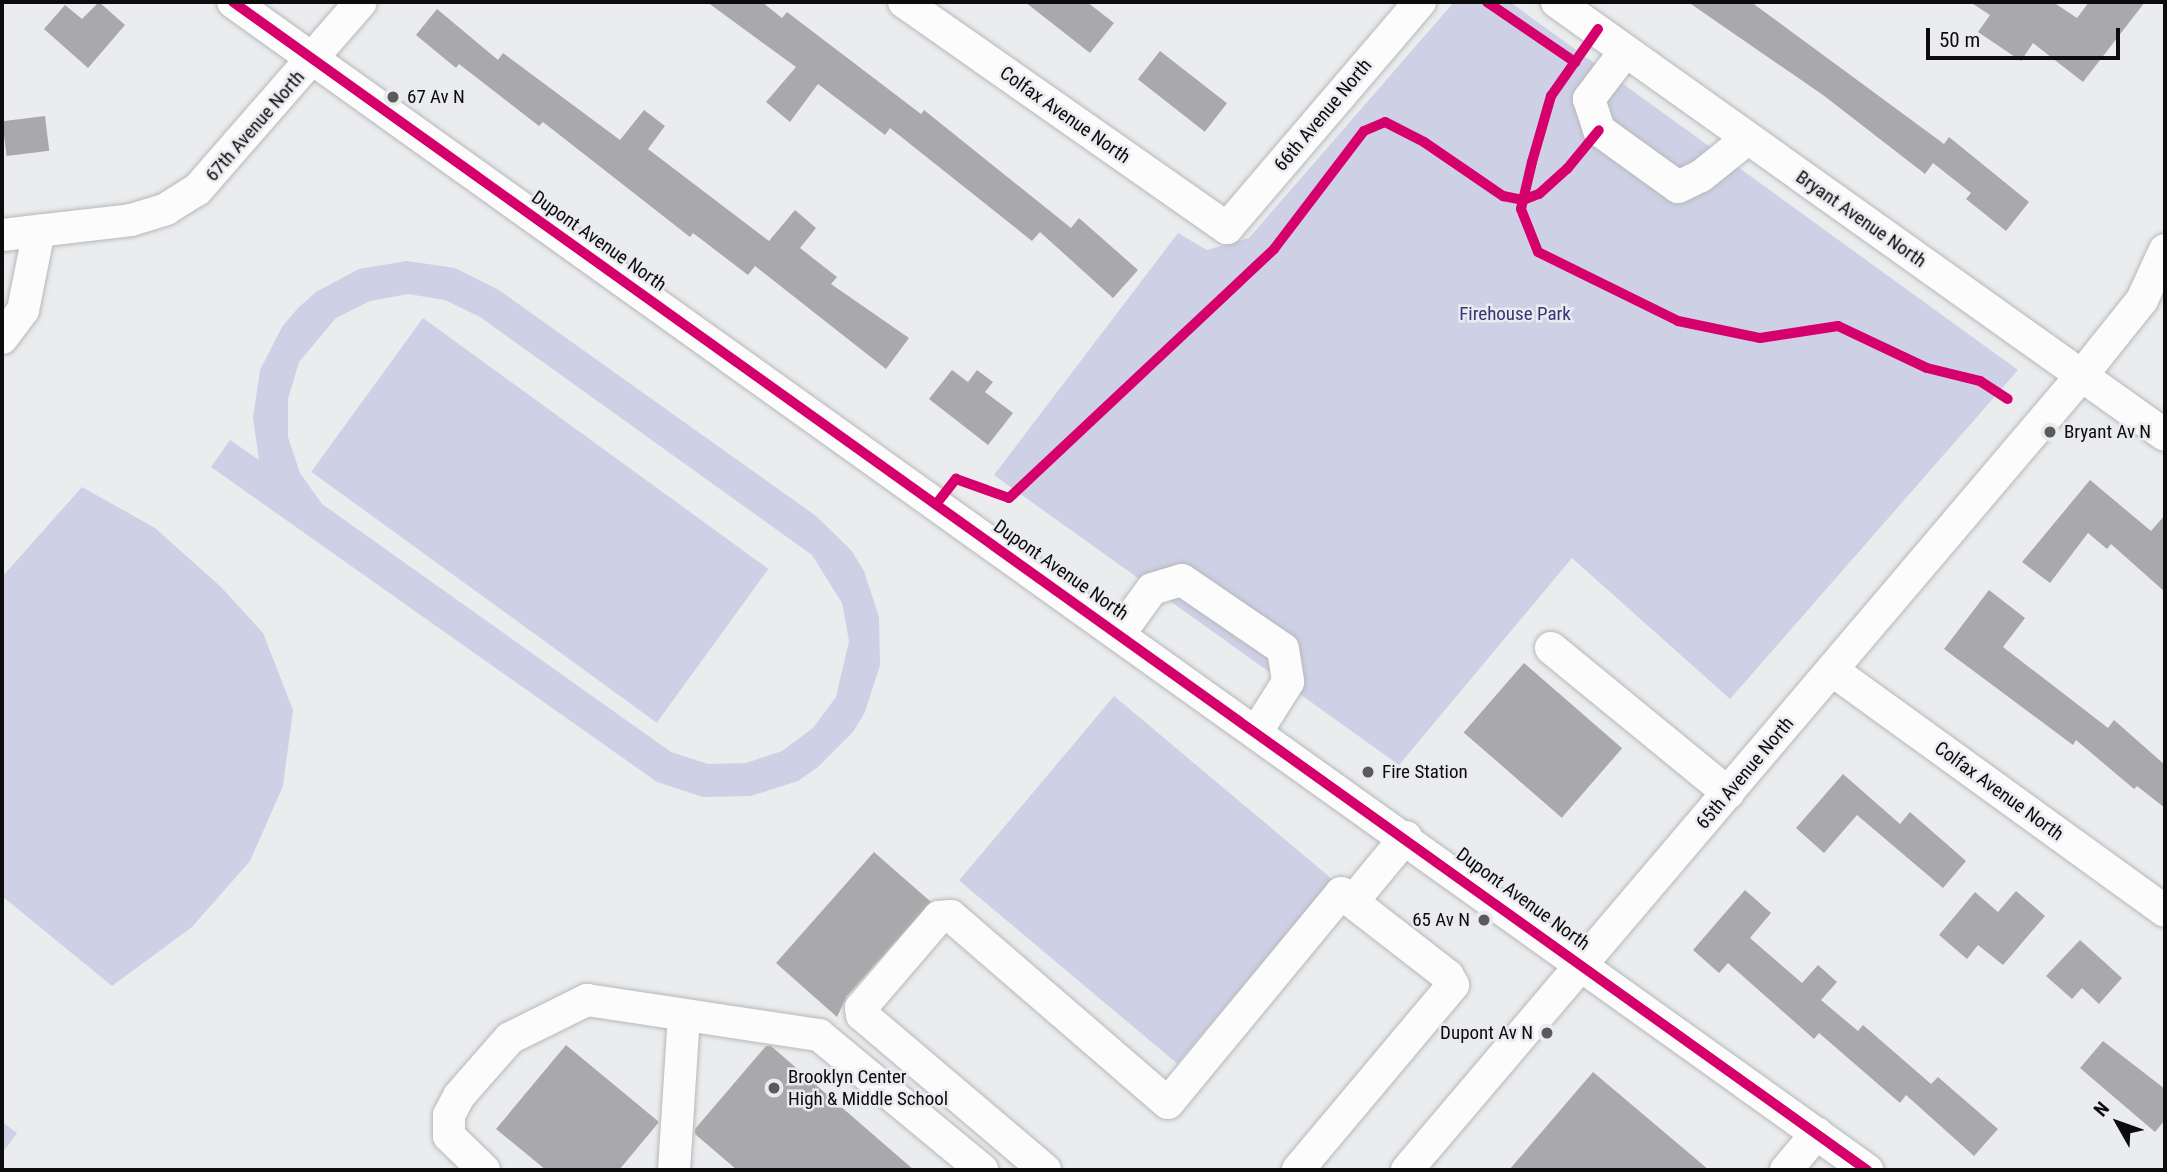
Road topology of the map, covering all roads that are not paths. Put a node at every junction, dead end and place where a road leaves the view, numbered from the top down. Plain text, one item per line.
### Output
1 (233, 2) edge
2 (361, 2) edge
3 (904, 2) edge
4 (1420, 2) edge
5 (1558, 2) edge
6 (1624, 53) junction
7 (313, 59) junction
8 (1747, 139) junction
9 (1227, 228) joint
10 (39, 231) junction
11 (2, 235) edge
12 (2165, 250) edge
13 (2, 338) edge
14 (2082, 375) junction
15 (2165, 435) edge
16 (1120, 634) junction
17 (1551, 648) dead end
18 (1832, 670) junction
19 (1257, 731) junction
20 (1728, 793) junction
21 (1406, 837) junction
22 (1353, 901) junction
23 (2165, 911) edge
24 (1584, 964) junction
25 (684, 1017) junction
26 (1817, 1133) junction
27 (484, 1170) edge
28 (674, 1170) edge
29 (982, 1170) edge
30 (1045, 1170) edge
31 (1298, 1170) edge
32 (1407, 1170) edge
33 (1786, 1170) edge
34 (1867, 1170) edge

1 - 7 street, Dupont Avenue North
2 - 7 street, 67th Avenue North
3 - 9 street, Colfax Avenue North
4 - 9 street, 66th Avenue North
5 - 6 street, Bryant Avenue North
6 - 8 street, Bryant Avenue North
6 - 8 street
7 - 10 street, 67th Avenue North
7 - 16 street, Dupont Avenue North
8 - 14 street, Bryant Avenue North
10 - 11 street, 67th Avenue North
10 - 13 street
12 - 14 street
14 - 15 street, Bryant Avenue North
14 - 18 street, 65th Avenue North
16 - 19 street, Dupont Avenue North
16 - 19 street
17 - 20 street
18 - 20 street, 65th Avenue North
18 - 23 street, Colfax Avenue North
19 - 21 street, Dupont Avenue North
20 - 24 street, 65th Avenue North
21 - 22 street
21 - 24 street, Dupont Avenue North
22 - 30 street
22 - 31 street
24 - 26 street, Dupont Avenue North
24 - 32 street, 65th Avenue North
25 - 27 street
25 - 28 street
25 - 29 street
26 - 33 street
26 - 34 street, Dupont Avenue North

